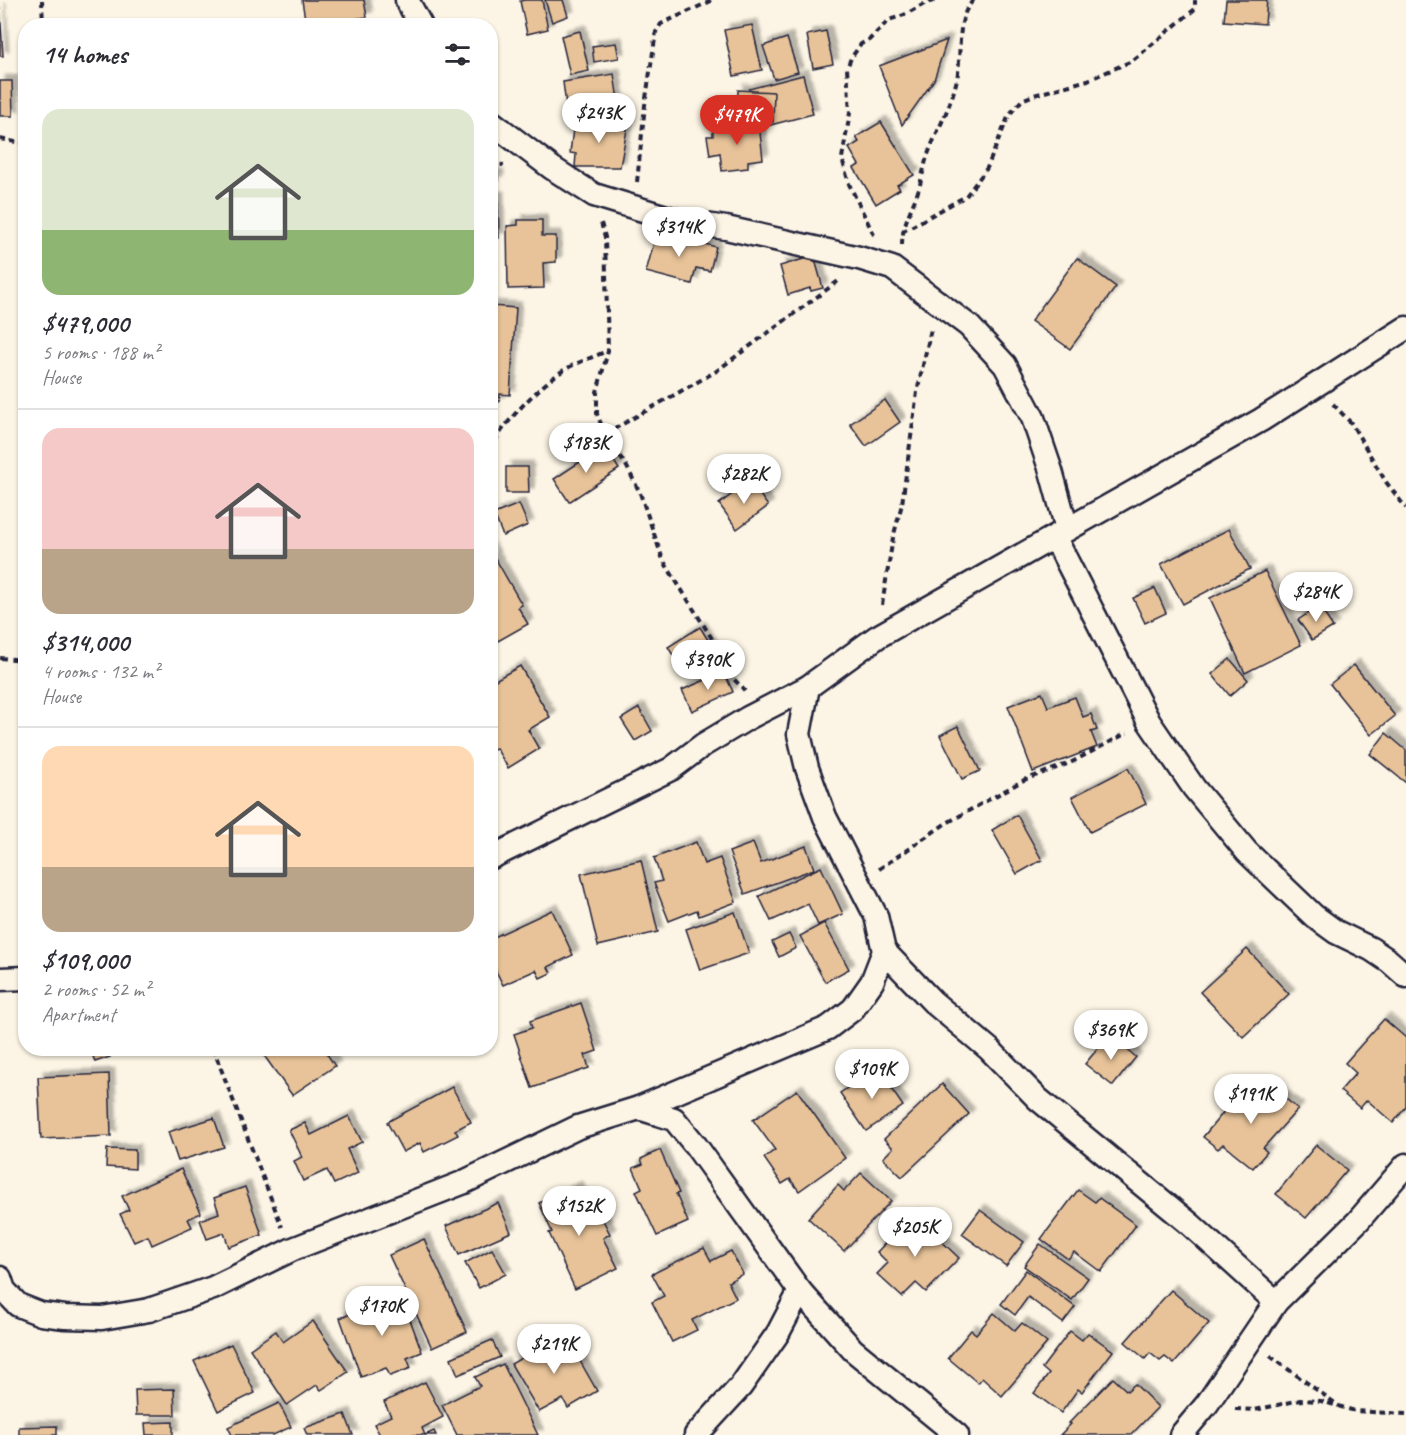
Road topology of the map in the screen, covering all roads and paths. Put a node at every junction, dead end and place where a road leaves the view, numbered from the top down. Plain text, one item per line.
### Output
1 (42, 0) edge
2 (407, 0) edge
3 (713, 0) edge
4 (937, 0) edge
5 (974, 0) edge
6 (1195, 0) edge
7 (43, 18) edge
8 (417, 18) edge
9 (498, 127) edge
10 (0, 139) edge
11 (18, 142) edge
12 (594, 195) junction
13 (635, 207) junction
14 (902, 232) junction
15 (859, 258) junction
16 (897, 272) junction
17 (936, 302) junction
18 (1406, 328) edge
19 (608, 351) junction
20 (1305, 391) junction
21 (605, 434) junction
22 (498, 435) edge
23 (1406, 508) edge
24 (1061, 533) junction
25 (877, 637) junction
26 (0, 658) edge
27 (18, 659) edge
28 (808, 687) junction
29 (748, 718) junction
30 (1149, 722) junction
31 (498, 854) edge
32 (859, 882) junction
33 (884, 951) junction
34 (1406, 976) edge
35 (18, 978) edge
36 (0, 979) edge
37 (216, 1056) edge
38 (639, 1108) junction
39 (1406, 1165) edge
40 (293, 1249) junction
41 (0, 1278) edge
42 (800, 1291) junction
43 (1276, 1302) junction
44 (1250, 1341) junction
45 (1204, 1408) junction
46 (1343, 1408) junction
47 (1406, 1414) edge
48 (695, 1434) edge
49 (957, 1435) edge
50 (1181, 1435) edge

1 - 7 path
2 - 8 street
3 - 13 path
4 - 16 path
5 - 14 path
6 - 14 path
9 - 12 street
10 - 11 path
12 - 13 street
12 - 19 path
13 - 15 street
14 - 16 path
15 - 16 street
15 - 21 path
16 - 17 street
17 - 24 street
17 - 25 path
18 - 20 street
19 - 21 path
19 - 22 path
20 - 23 path
20 - 24 street
21 - 29 path
24 - 25 street
24 - 30 street
25 - 28 street
26 - 27 path
28 - 29 street
28 - 32 street
29 - 31 street
30 - 32 path
30 - 34 street
32 - 33 street
33 - 38 street
33 - 43 street
35 - 36 street
37 - 40 path
38 - 40 street
38 - 42 street
39 - 43 street
40 - 41 street
42 - 48 street
42 - 49 street
43 - 44 street
44 - 45 street
44 - 46 path
45 - 46 path
45 - 50 street
46 - 47 path

